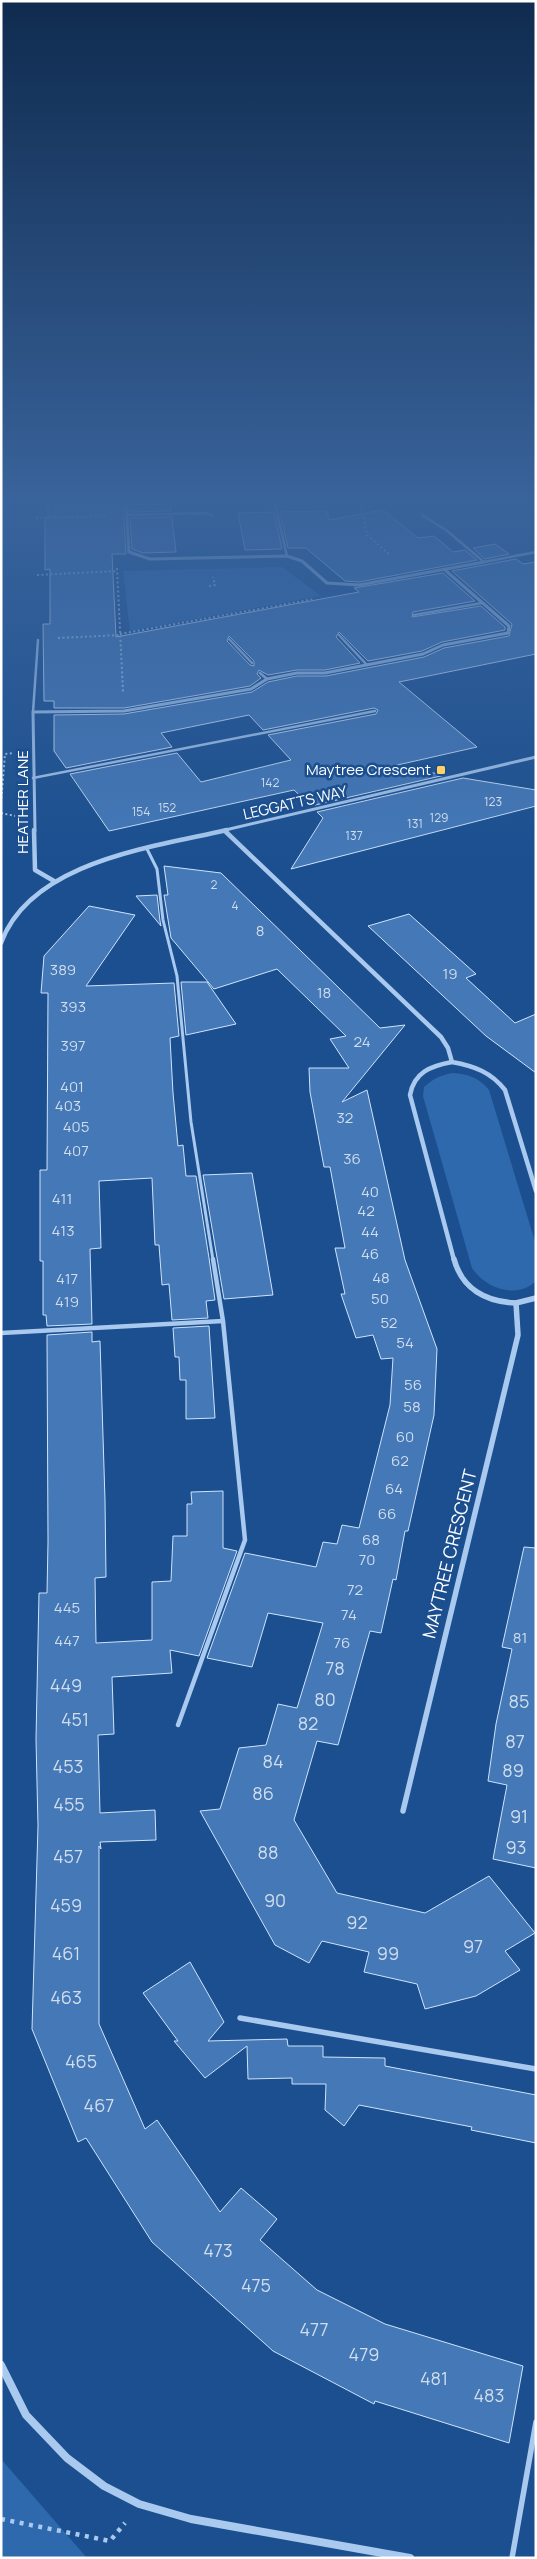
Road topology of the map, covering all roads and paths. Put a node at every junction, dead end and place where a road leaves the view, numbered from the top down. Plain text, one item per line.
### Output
1 (120, 623) edge
2 (178, 623) edge
3 (506, 623) edge
4 (120, 634) junction
5 (339, 635) dead end
6 (229, 639) dead end
7 (38, 640) joint
8 (252, 663) dead end
9 (367, 665) junction
10 (260, 672) dead end
11 (267, 679) junction
12 (124, 711) junction
13 (375, 711) dead end
14 (34, 712) junction
15 (6, 754) dead end
16 (536, 756) edge
17 (2, 768) edge
18 (33, 778) junction
19 (1, 803) edge
20 (225, 831) junction
21 (147, 849) junction
22 (54, 881) junction
23 (1, 943) edge
24 (452, 1062) junction
25 (536, 1191) edge
26 (536, 1298) edge
27 (516, 1303) junction
28 (223, 1322) junction
29 (1, 1334) edge
30 (178, 1725) dead end
31 (403, 1811) dead end
32 (240, 2018) dead end
33 (536, 2068) edge
34 (1, 2365) edge
35 (536, 2422) edge
36 (140, 2504) junction
37 (1, 2519) edge
38 (410, 2558) edge
39 (512, 2558) edge

1 - 4 path
2 - 4 path
3 - 9 street
4 - 7 path
4 - 12 path
5 - 9 lane
6 - 8 lane
7 - 14 lane
9 - 11 street
10 - 11 lane
11 - 12 street
12 - 14 street
13 - 18 lane
14 - 18 street, HEATHER LANE
15 - 17 path
16 - 20 street, LEGGATTS WAY
17 - 19 path
18 - 22 street, HEATHER LANE
20 - 21 street, LEGGATTS WAY
20 - 24 street
21 - 22 street, LEGGATTS WAY
21 - 28 lane
22 - 23 street, LEGGATTS WAY
24 - 25 street
24 - 27 street
26 - 27 street
27 - 31 street, MAYTREE CRESCENT
28 - 29 lane
28 - 30 lane
32 - 33 lane
34 - 36 street
35 - 39 lane
36 - 37 path
36 - 38 street

